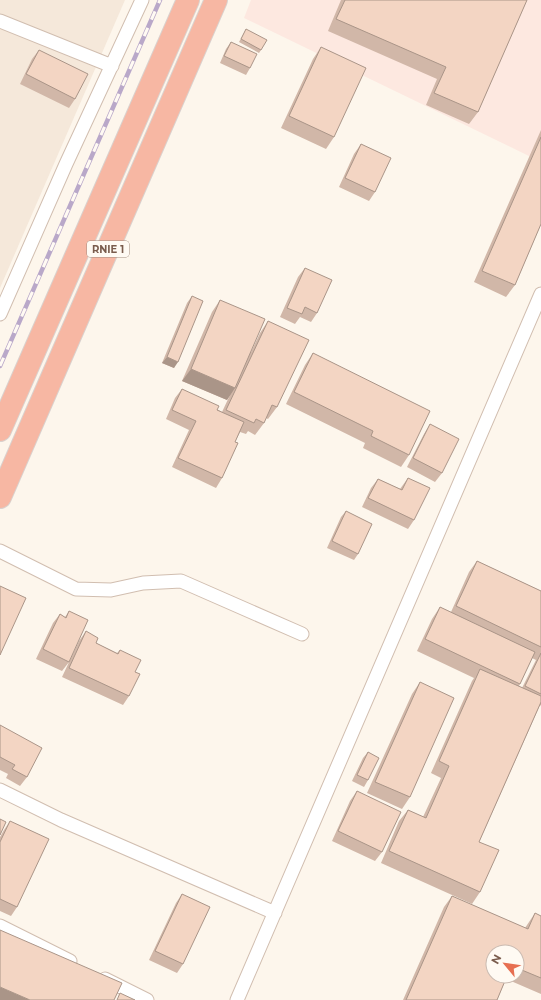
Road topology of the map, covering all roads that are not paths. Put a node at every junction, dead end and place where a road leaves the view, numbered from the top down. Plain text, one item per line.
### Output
1 (142, 0) edge
2 (188, 0) edge
3 (216, 0) edge
4 (0, 22) edge
5 (112, 66) junction
6 (541, 294) edge
7 (0, 314) edge
8 (0, 430) edge
9 (0, 497) edge
10 (0, 551) edge
11 (302, 634) dead end
12 (0, 790) edge
13 (275, 913) junction
14 (0, 926) edge
15 (147, 1000) edge
16 (237, 1000) edge

1 - 5 street
2 - 8 highway, RNIE 1
3 - 9 highway, RNIE 1
4 - 5 street
5 - 7 street
6 - 13 street
10 - 11 street
12 - 13 street
13 - 16 street
14 - 15 street

